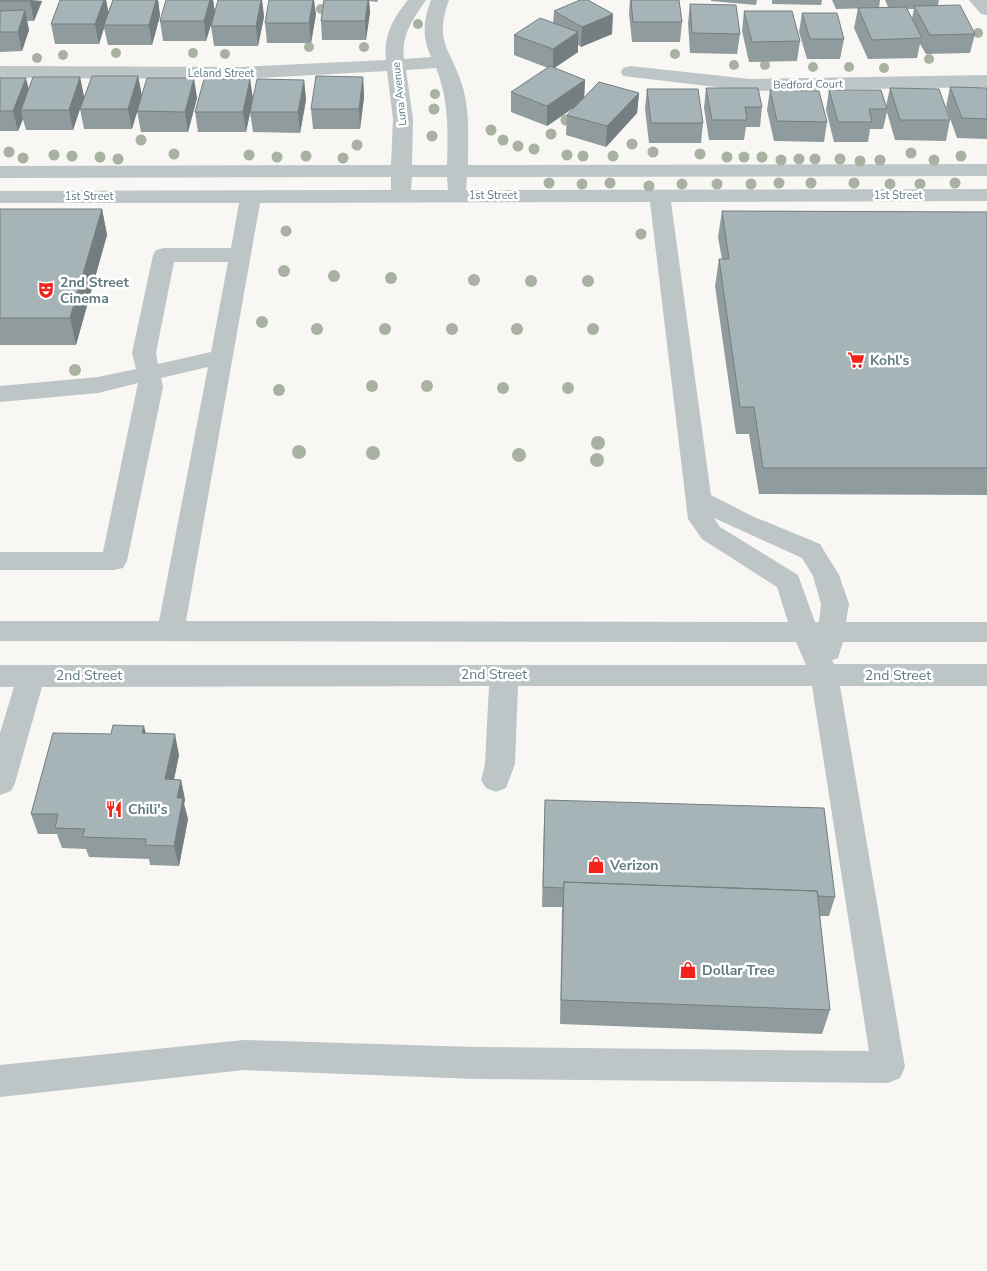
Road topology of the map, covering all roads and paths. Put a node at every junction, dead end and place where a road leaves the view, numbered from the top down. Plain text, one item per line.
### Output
1 (417, 0) edge
2 (440, 0) edge
3 (978, 0) edge
4 (987, 10) edge
5 (442, 62) junction
6 (396, 65) junction
7 (0, 72) edge
8 (630, 72) dead end
9 (987, 81) edge
10 (457, 170) junction
11 (987, 170) edge
12 (402, 171) junction
13 (0, 172) edge
14 (401, 195) junction
15 (457, 195) junction
16 (660, 195) junction
17 (987, 195) edge
18 (251, 196) junction
19 (0, 197) edge
20 (240, 255) junction
21 (221, 357) junction
22 (148, 374) junction
23 (0, 394) edge
24 (698, 499) junction
25 (0, 561) edge
26 (0, 631) edge
27 (171, 631) junction
28 (818, 632) junction
29 (987, 632) edge
30 (504, 674) junction
31 (824, 674) junction
32 (987, 675) edge
33 (0, 676) edge
34 (31, 676) junction
35 (496, 780) dead end
36 (0, 783) edge
37 (0, 1081) edge

1 - 6 street, Luna Avenue
2 - 5 street
3 - 4 street
5 - 6 street, Leland Street
5 - 10 street
6 - 7 street, Leland Street
6 - 12 street, Luna Avenue
8 - 9 street, Bedford Court
10 - 11 street, 1st Street
10 - 12 street, 1st Street
10 - 15 street
12 - 13 street, 1st Street
12 - 14 street, Luna Avenue
14 - 15 street, 1st Street
14 - 18 street, 1st Street
15 - 16 street, 1st Street
16 - 17 street, 1st Street
16 - 24 street
18 - 19 street, 1st Street
18 - 20 street
20 - 21 street
20 - 22 street
21 - 22 street
21 - 27 street
22 - 23 street
22 - 25 street
24 - 28 street
24 - 28 street
26 - 27 street
27 - 28 street
28 - 29 street
28 - 31 street
30 - 31 street, 2nd Street
30 - 34 street, 2nd Street
30 - 35 street
31 - 32 street, 2nd Street
31 - 37 street
33 - 34 street, 2nd Street
34 - 36 street

